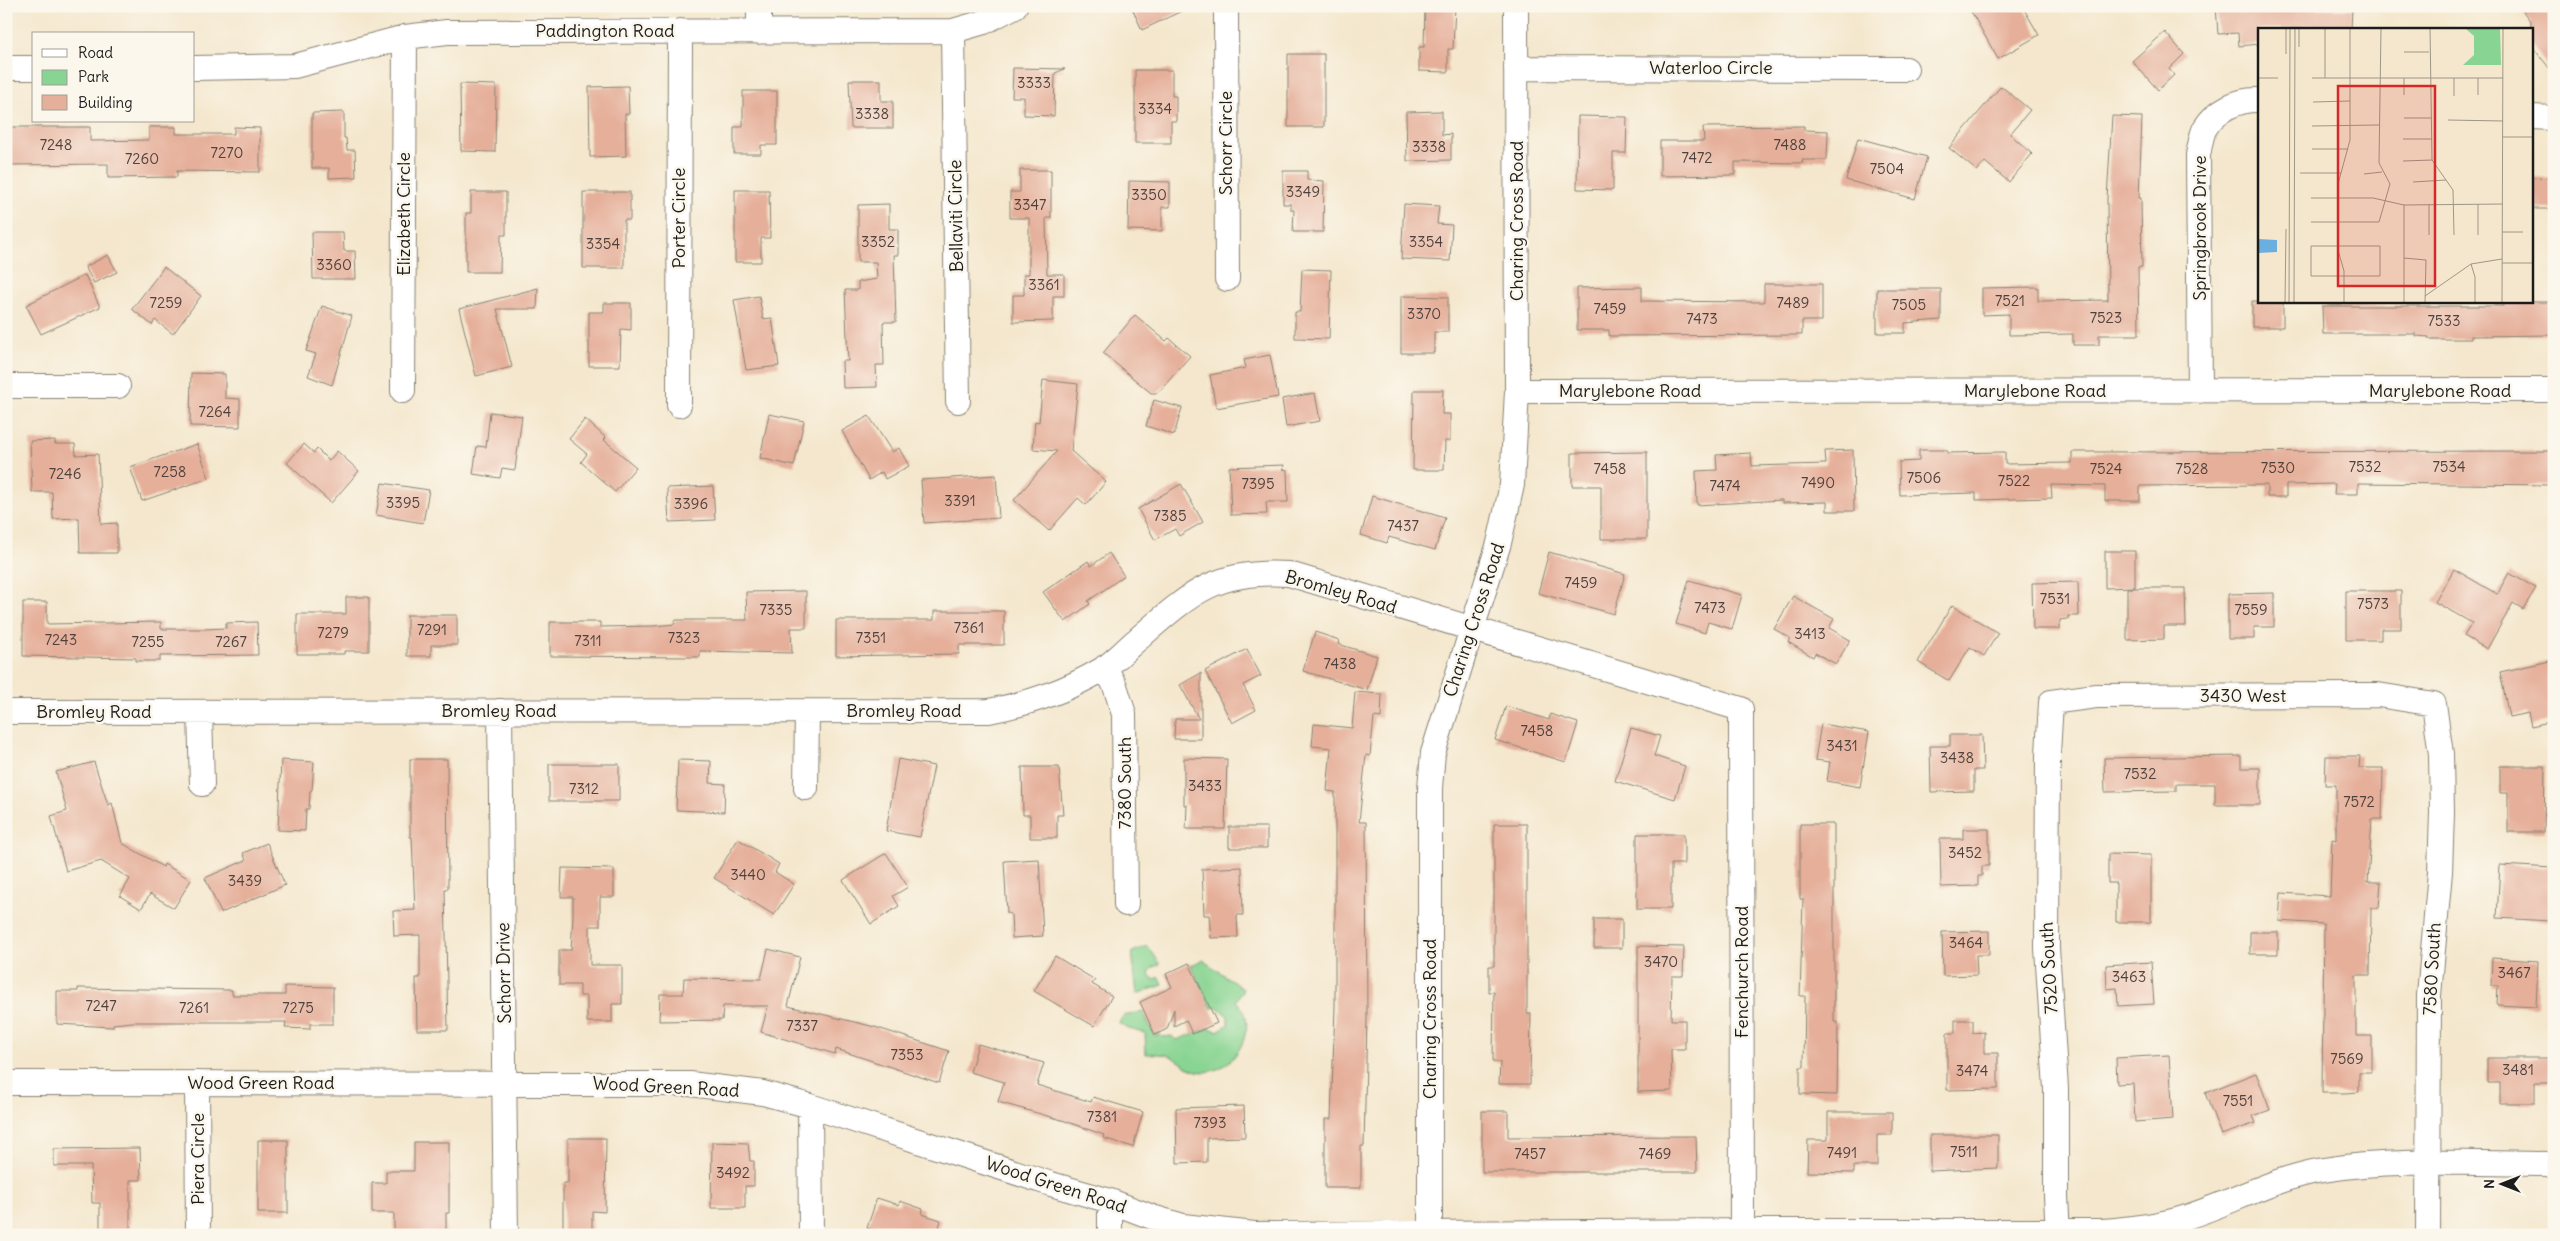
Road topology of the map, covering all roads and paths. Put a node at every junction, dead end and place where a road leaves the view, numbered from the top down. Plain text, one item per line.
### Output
1 (760, 6) edge
2 (1015, 6) edge
3 (1226, 6) edge
4 (1516, 6) edge
5 (680, 31) junction
6 (953, 31) junction
7 (760, 32) junction
8 (405, 37) junction
9 (6, 68) edge
10 (32, 68) edge
11 (195, 68) edge
12 (1516, 68) junction
13 (1906, 68) dead end
14 (2258, 100) edge
15 (2532, 117) edge
16 (2554, 118) edge
17 (1227, 279) dead end
18 (6, 386) edge
19 (118, 386) dead end
20 (2554, 390) edge
21 (404, 391) dead end
22 (1517, 391) junction
23 (2200, 391) junction
24 (958, 401) dead end
25 (679, 405) dead end
26 (1473, 630) junction
27 (1104, 668) junction
28 (2051, 702) joint
29 (2434, 704) joint
30 (1741, 709) joint
31 (500, 711) junction
32 (6, 712) edge
33 (200, 712) junction
34 (807, 712) junction
35 (202, 784) dead end
36 (806, 788) dead end
37 (1126, 904) dead end
38 (197, 1083) junction
39 (505, 1083) junction
40 (6, 1084) edge
41 (810, 1106) junction
42 (2430, 1164) junction
43 (2554, 1164) edge
44 (1110, 1201) junction
45 (1742, 1233) edge
46 (2059, 1233) edge
47 (1430, 1234) edge
48 (198, 1235) edge
49 (506, 1235) edge
50 (811, 1235) edge
51 (1110, 1235) edge
52 (2428, 1235) edge

1 - 7 street
2 - 6 street, Paddington Road
3 - 17 street, Schorr Circle
4 - 12 street, Charing Cross Road
5 - 7 street, Paddington Road
5 - 8 street, Paddington Road
5 - 25 street, Porter Circle
6 - 7 street, Paddington Road
6 - 24 street, Bellaviti Circle
8 - 11 street, Paddington Road
8 - 21 street, Elizabeth Circle
9 - 10 street
12 - 13 street, Waterloo Circle
12 - 22 street, Charing Cross Road
14 - 23 street, Springbrook Drive
15 - 16 street
18 - 19 street
20 - 23 street, Marylebone Road
22 - 23 street, Marylebone Road
22 - 26 street, Charing Cross Road
26 - 27 street, Bromley Road
26 - 30 street, Bromley Road
26 - 47 street, Charing Cross Road
27 - 34 street, Bromley Road
27 - 37 street, 7380 South
28 - 29 street, 3430 West
28 - 46 street, 7520 South
29 - 42 street, 7580 South
30 - 45 street, Fenchurch Road
31 - 33 street, Bromley Road
31 - 34 street, Bromley Road
31 - 39 street, Schorr Drive
32 - 33 street, Bromley Road
33 - 35 street
34 - 36 street
38 - 39 street, Wood Green Road
38 - 40 street, Wood Green Road
38 - 48 street, Piera Circle
39 - 41 street, Wood Green Road
39 - 49 street, Schorr Drive
41 - 44 street, Wood Green Road
41 - 50 street
42 - 43 street, Wood Green Road
42 - 46 street, Wood Green Road
42 - 52 street, 7580 South
44 - 47 street, Wood Green Road
44 - 51 street
45 - 46 street, Wood Green Road
45 - 47 street, Wood Green Road

